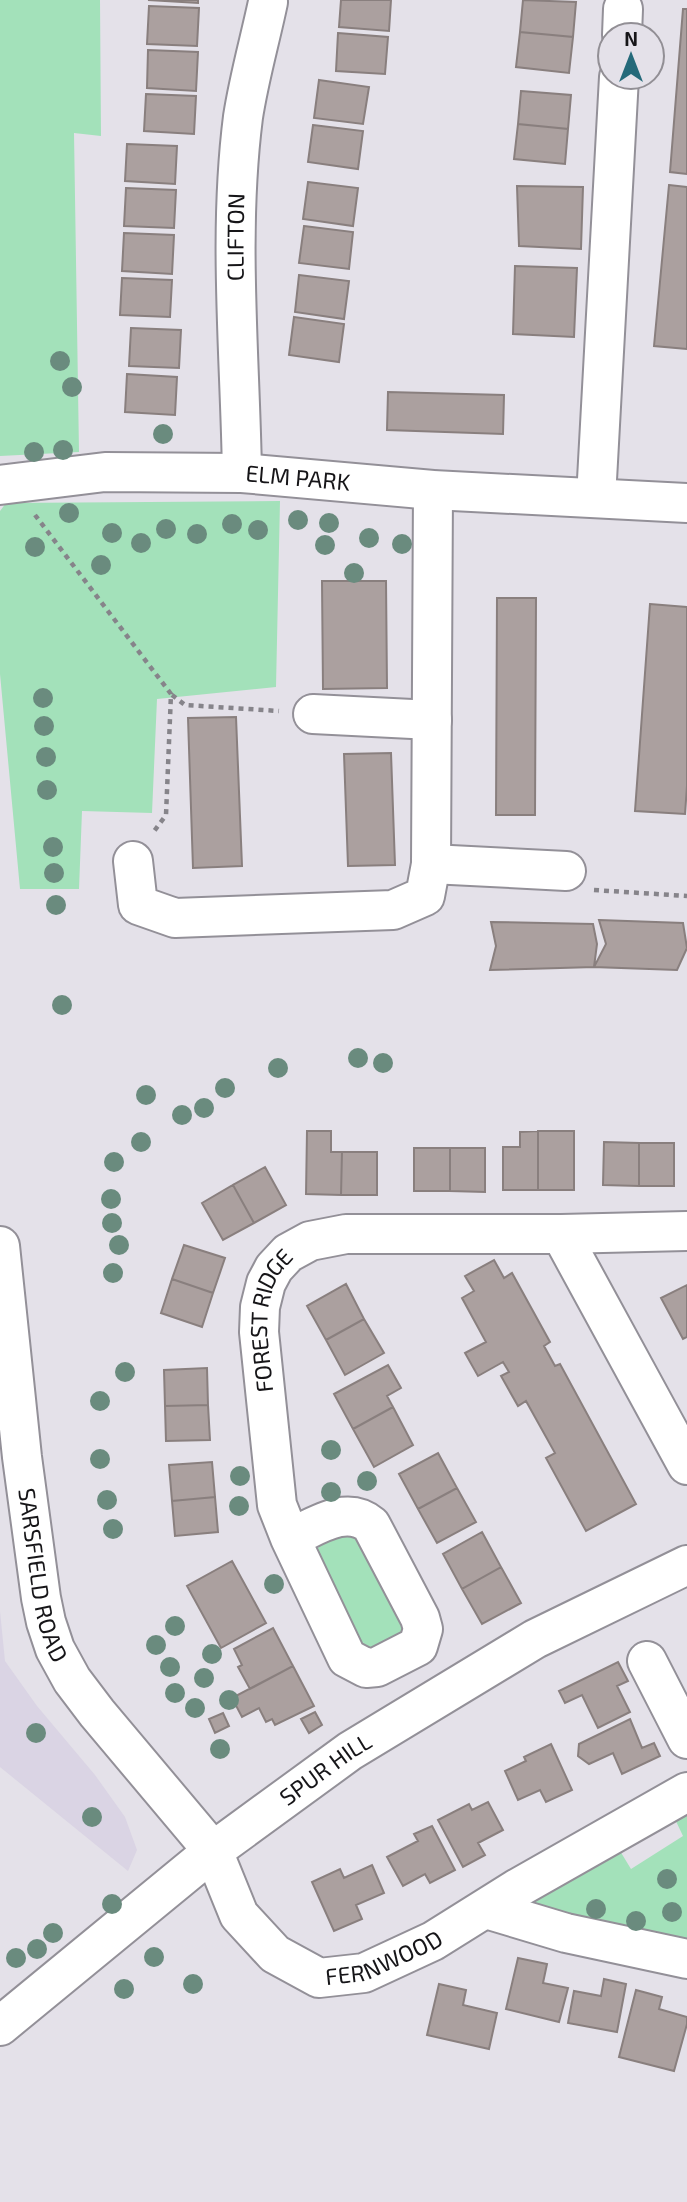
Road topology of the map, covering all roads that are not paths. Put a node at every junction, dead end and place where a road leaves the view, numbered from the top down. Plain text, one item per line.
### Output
1 (268, 2) dead end
2 (618, 91) edge
3 (242, 473) junction
4 (6, 485) edge
5 (433, 490) junction
6 (596, 498) junction
7 (687, 503) edge
8 (313, 713) road end
9 (432, 720) junction
10 (133, 861) road end
11 (430, 864) junction
12 (566, 871) road end
13 (687, 1231) edge
14 (561, 1234) junction
15 (0, 1245) edge
16 (8, 1391) edge
17 (687, 1465) edge
18 (290, 1538) dead end
19 (687, 1565) edge
20 (647, 1661) dead end
21 (687, 1739) edge
22 (687, 1793) edge
23 (213, 1851) junction
24 (486, 1909) junction
25 (687, 1959) edge
26 (6, 2012) edge

1 - 3 street, CLIFTON
2 - 6 street
3 - 4 street, ELM PARK
3 - 5 street, ELM PARK
5 - 6 street, ELM PARK
5 - 9 street
6 - 7 street, ELM PARK
8 - 9 street
9 - 11 street
10 - 11 street
11 - 12 street
13 - 14 street, FOREST RIDGE
14 - 17 street
14 - 18 street, FOREST RIDGE
15 - 16 street, SARSFIELD ROAD
16 - 23 street, SARSFIELD ROAD
19 - 23 street, SPUR HILL
20 - 21 street
22 - 24 street, FERNWOOD
23 - 24 street, FERNWOOD
23 - 26 street, SPUR HILL
24 - 25 street

